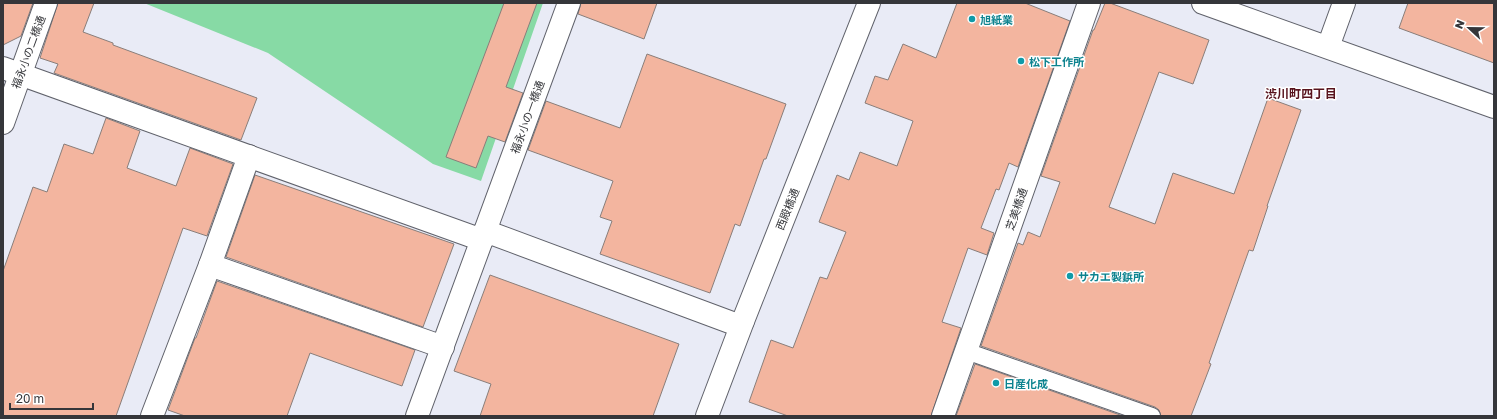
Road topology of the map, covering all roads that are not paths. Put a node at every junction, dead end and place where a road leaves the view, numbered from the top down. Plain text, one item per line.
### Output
1 (46, 3) edge
2 (569, 3) edge
3 (869, 3) edge
4 (1089, 3) edge
5 (1203, 3) edge
6 (1344, 3) edge
7 (1328, 47) junction
8 (12, 72) edge
9 (1494, 107) edge
10 (3, 123) edge
11 (248, 156) junction
12 (484, 236) junction
13 (210, 265) junction
14 (743, 321) junction
15 (443, 346) junction
16 (966, 351) junction
17 (152, 416) edge
18 (417, 416) edge
19 (707, 416) edge
20 (943, 416) edge
21 (1152, 416) edge

1 - 8 street, 福永小の二橋通
2 - 12 street, 福永小の一橋通
3 - 14 street, 西殿橋通
4 - 16 street, 芝美橋通
5 - 7 street
6 - 7 street
7 - 9 street
8 - 10 street, 福永小の二橋通
8 - 11 street
11 - 12 street
11 - 13 street
12 - 14 street
12 - 15 street, 福永小の一橋通
13 - 15 street
13 - 17 street
14 - 19 street, 西殿橋通
15 - 18 street, 福永小の一橋通
16 - 20 street, 芝美橋通
16 - 21 lane

